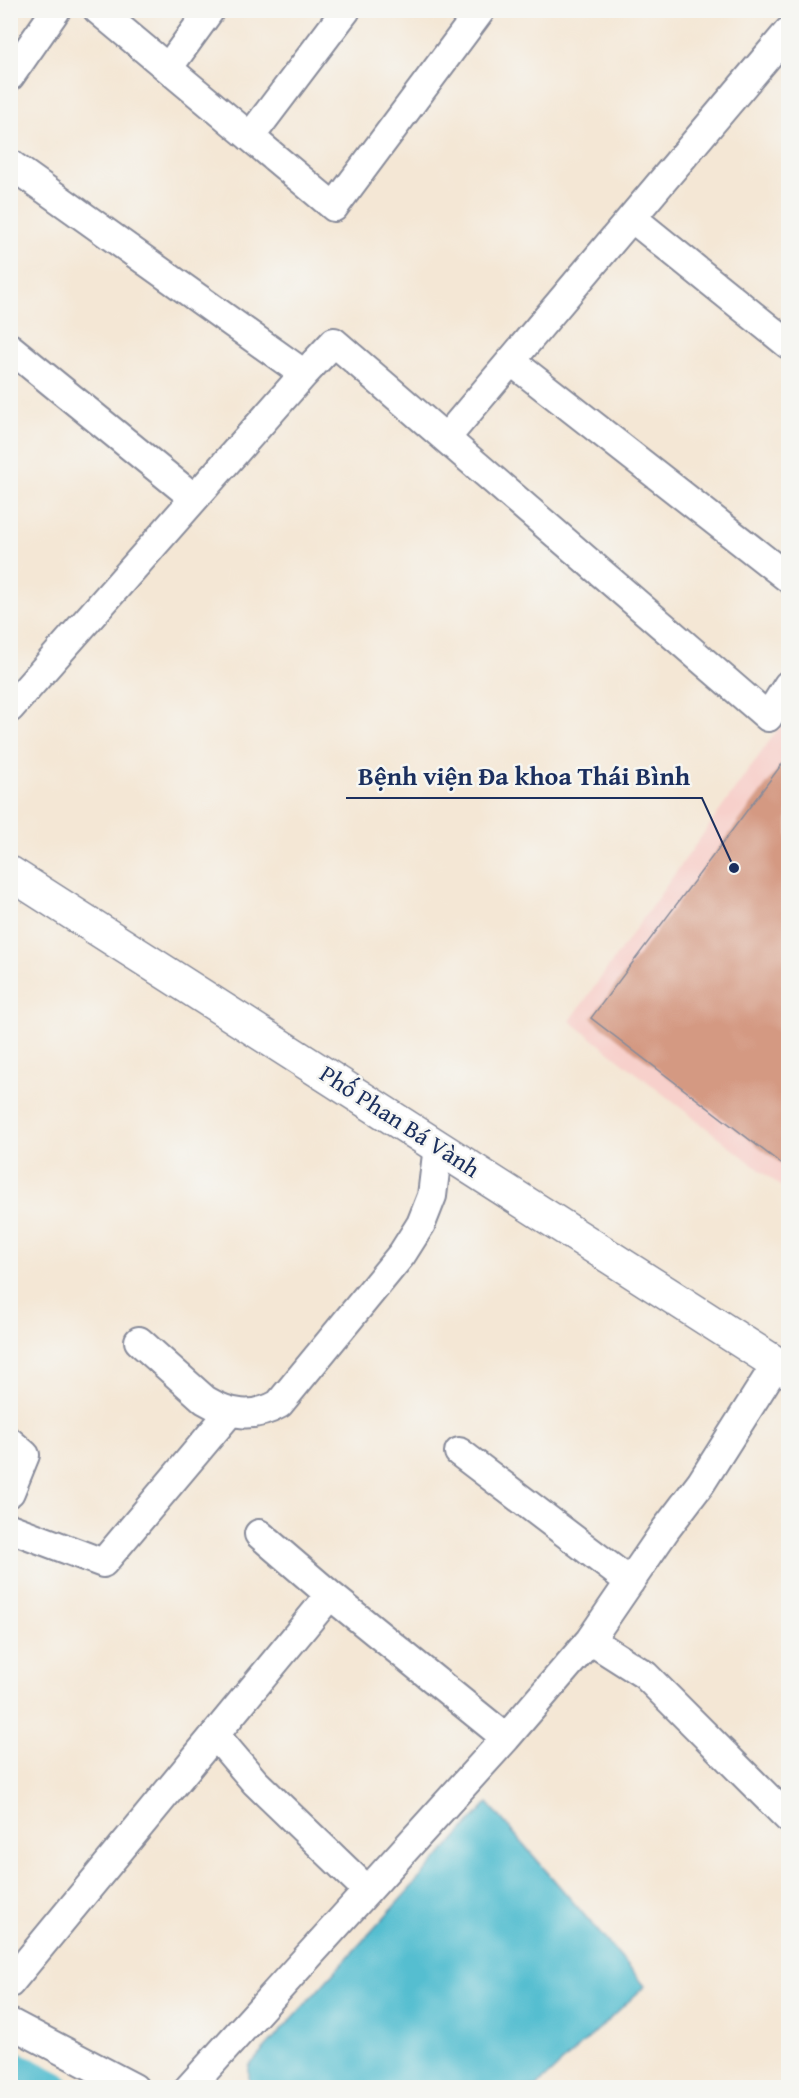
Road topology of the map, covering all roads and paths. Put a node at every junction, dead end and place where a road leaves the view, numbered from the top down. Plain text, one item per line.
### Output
1 (56, 10) edge
2 (99, 10) edge
3 (210, 10) edge
4 (346, 10) edge
5 (481, 10) edge
6 (789, 32) edge
7 (168, 68) junction
8 (10, 76) edge
9 (250, 137) junction
10 (10, 164) edge
11 (632, 218) junction
12 (789, 344) edge
13 (10, 348) edge
14 (512, 361) junction
15 (304, 374) junction
16 (446, 438) junction
17 (195, 498) junction
18 (789, 578) edge
19 (789, 685) edge
20 (10, 708) edge
21 (10, 873) edge
22 (438, 1146) junction
23 (139, 1341) dead end
24 (783, 1367) edge
25 (230, 1412) junction
26 (10, 1442) edge
27 (459, 1452) dead end
28 (10, 1492) edge
29 (10, 1528) edge
30 (259, 1534) dead end
31 (630, 1582) junction
32 (330, 1595) junction
33 (590, 1640) junction
34 (214, 1735) junction
35 (506, 1738) junction
36 (789, 1818) edge
37 (367, 1890) junction
38 (10, 1983) edge
39 (10, 2023) edge
40 (134, 2088) edge
41 (189, 2088) edge

1 - 8 street
2 - 7 street
3 - 7 street
4 - 9 street
5 - 9 street
6 - 11 street
7 - 9 street
10 - 15 street
11 - 12 street
11 - 14 street
13 - 17 street
14 - 16 street
14 - 18 street
15 - 16 street
15 - 17 street
16 - 19 street
17 - 20 street
21 - 22 street, Phố Phan Bá Vành
22 - 24 street, Phố Phan Bá Vành
22 - 25 street
23 - 25 street
24 - 31 street
25 - 29 street
26 - 28 street
27 - 31 street
30 - 32 street
31 - 33 street
32 - 34 street
32 - 35 street
33 - 35 street
33 - 36 street
34 - 37 street
34 - 38 street
35 - 37 street
37 - 41 street
39 - 40 street

